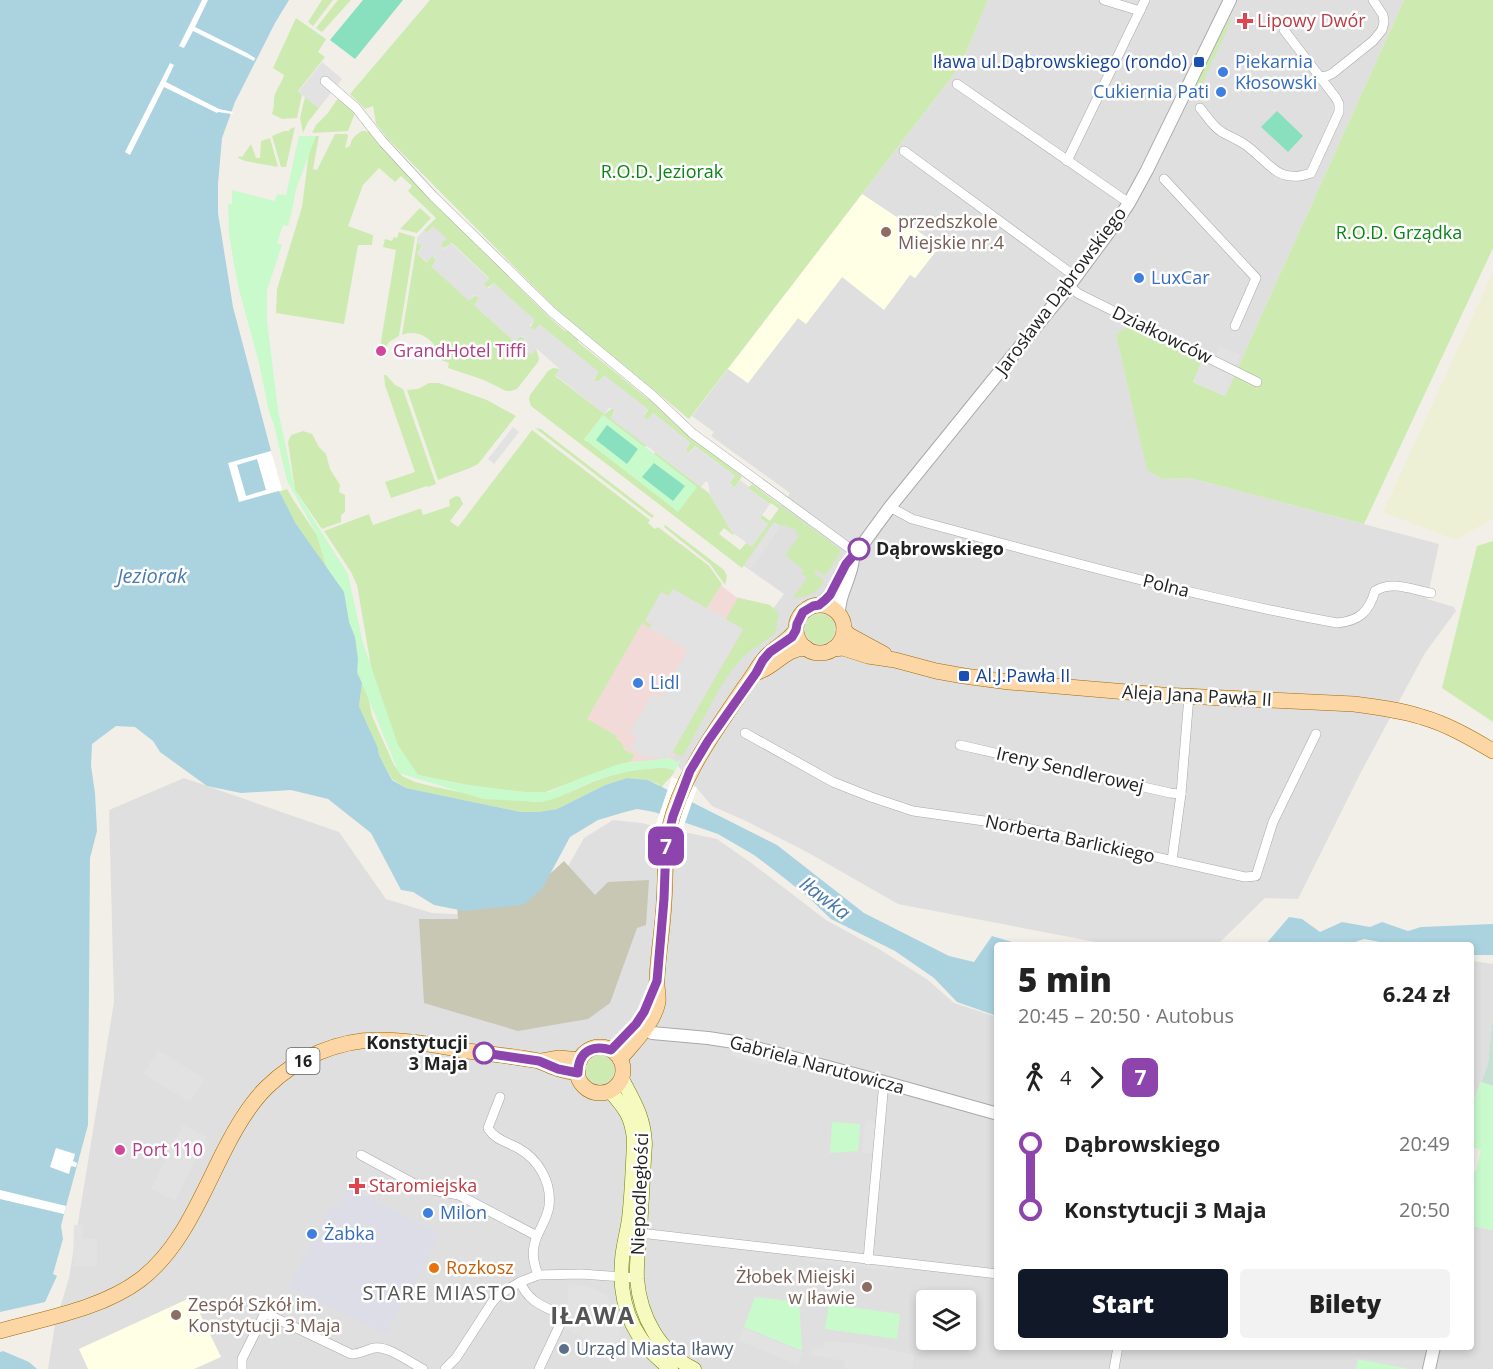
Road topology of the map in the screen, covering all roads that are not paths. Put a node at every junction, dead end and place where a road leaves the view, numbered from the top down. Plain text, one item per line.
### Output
1 (1104, 0) edge
2 (1145, 0) edge
3 (1230, 0) edge
4 (1372, 0) edge
5 (1140, 11) junction
6 (1284, 30) dead end
7 (1320, 76) junction
8 (326, 81) dead end
9 (957, 84) dead end
10 (1200, 108) dead end
11 (904, 151) dead end
12 (1067, 161) junction
13 (1164, 179) dead end
14 (1129, 203) junction
15 (1072, 282) junction
16 (1235, 326) dead end
17 (1257, 382) dead end
18 (890, 507) junction
19 (855, 555) junction
20 (1431, 592) dead end
21 (819, 605) junction
22 (842, 623) junction
23 (796, 630) junction
24 (806, 648) junction
25 (833, 649) junction
26 (895, 660) junction
27 (756, 673) junction
28 (1189, 696) junction
29 (745, 733) dead end
30 (1316, 734) dead end
31 (960, 745) dead end
32 (1493, 751) edge
33 (1181, 794) junction
34 (1172, 860) junction
35 (640, 1027) junction
36 (616, 1054) junction
37 (579, 1066) junction
38 (622, 1079) junction
39 (884, 1082) junction
40 (610, 1091) junction
41 (501, 1097) dead end
42 (994, 1113) edge
43 (361, 1155) dead end
44 (640, 1233) junction
45 (537, 1236) junction
46 (868, 1260) junction
47 (994, 1274) edge
48 (538, 1275) junction
49 (621, 1277) junction
50 (637, 1278) junction
51 (520, 1282) junction
52 (0, 1331) edge
53 (1117, 1350) edge
54 (1433, 1350) edge
55 (242, 1369) edge
56 (423, 1369) edge
57 (445, 1369) edge
58 (539, 1369) edge
59 (671, 1369) edge
60 (694, 1369) edge
61 (1114, 1369) edge
62 (1429, 1369) edge

1 - 5 street
2 - 5 street
3 - 14 street, Jarosława Dąbrowskiego
4 - 7 street
5 - 12 street
6 - 7 street
7 - 10 street
8 - 19 street
9 - 12 street
11 - 15 street, Działkowców
12 - 14 street
13 - 16 street
14 - 15 street, Jarosława Dąbrowskiego
15 - 17 street, Działkowców
15 - 18 street, Jarosława Dąbrowskiego
18 - 19 street, Jarosława Dąbrowskiego
18 - 20 street, Polna
19 - 21 street, Jarosława Dąbrowskiego
19 - 22 street, Jarosława Dąbrowskiego
21 - 22 main road
21 - 23 main road
22 - 25 main road
22 - 26 main road, Aleja Jana Pawła II
23 - 24 main road
23 - 27 main road
24 - 25 main road
24 - 27 main road
25 - 26 main road, Aleja Jana Pawła II
26 - 28 main road, Aleja Jana Pawła II
27 - 35 main road
28 - 32 main road, Aleja Jana Pawła II
28 - 33 street
29 - 34 street, Norberta Barlickiego
30 - 34 street, Norberta Barlickiego
31 - 33 street, Ireny Sendlerowej
33 - 34 street
35 - 36 main road
35 - 39 street, Gabriela Narutowicza
36 - 37 main road
36 - 38 main road
37 - 40 main road
37 - 52 main road, 16
38 - 40 main road
38 - 44 main road, Niepodległości
39 - 42 street, Gabriela Narutowicza
39 - 46 street
40 - 49 main road, Niepodległości
41 - 45 street
43 - 45 street
44 - 46 street
44 - 50 main road, Niepodległości
45 - 48 street
46 - 47 street
48 - 49 street, Niepodległości
48 - 51 street, Niepodległości
49 - 50 street, Niepodległości
49 - 59 main road, Niepodległości
50 - 60 main road, Niepodległości
51 - 57 street, Niepodległości
51 - 58 street
53 - 61 street
54 - 62 street
55 - 56 street

